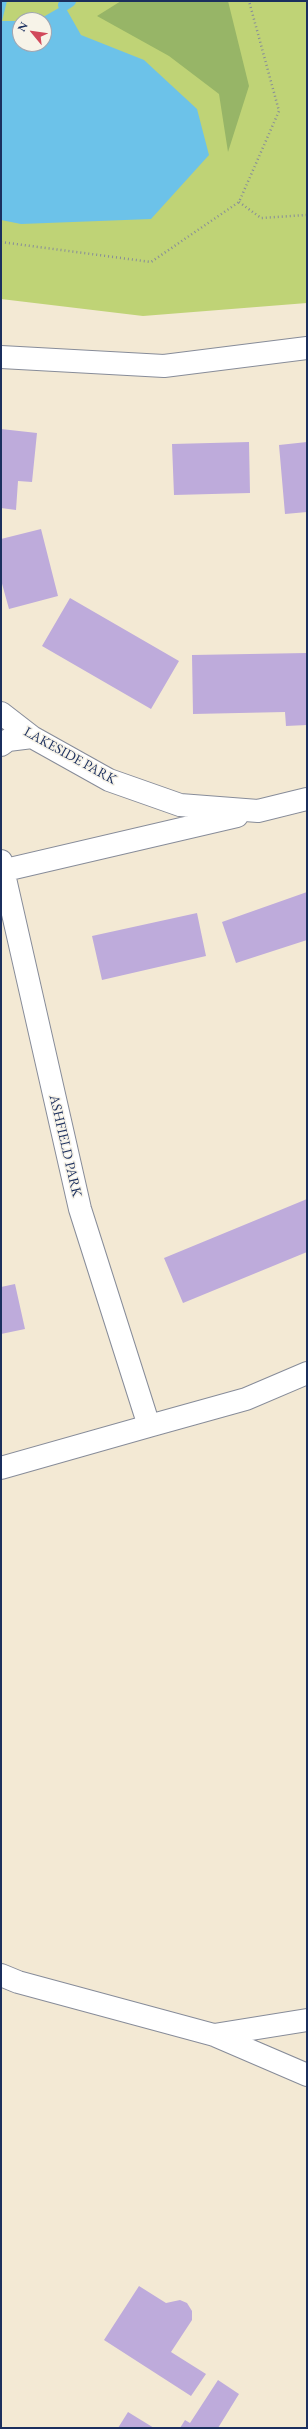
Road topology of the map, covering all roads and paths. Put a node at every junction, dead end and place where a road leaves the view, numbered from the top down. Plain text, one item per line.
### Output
1 (249, 1) edge
2 (239, 202) junction
3 (307, 215) edge
4 (1, 242) edge
5 (307, 348) edge
6 (1, 357) edge
7 (1, 713) edge
8 (32, 737) junction
9 (1, 745) edge
10 (307, 799) edge
11 (258, 811) junction
12 (2, 867) edge
13 (307, 1374) edge
14 (149, 1426) junction
15 (1, 1468) edge
16 (1, 1975) edge
17 (307, 2020) edge
18 (214, 2035) junction
19 (307, 2074) edge

1 - 2 path
2 - 3 path
2 - 4 path
5 - 6 street
7 - 8 street, LAKESIDE PARK
8 - 9 street
8 - 11 street, LAKESIDE PARK
10 - 11 street, LAKESIDE PARK
11 - 12 street
12 - 14 street, ASHFIELD PARK
13 - 14 street
14 - 15 street
16 - 18 street
17 - 18 street
18 - 19 street

